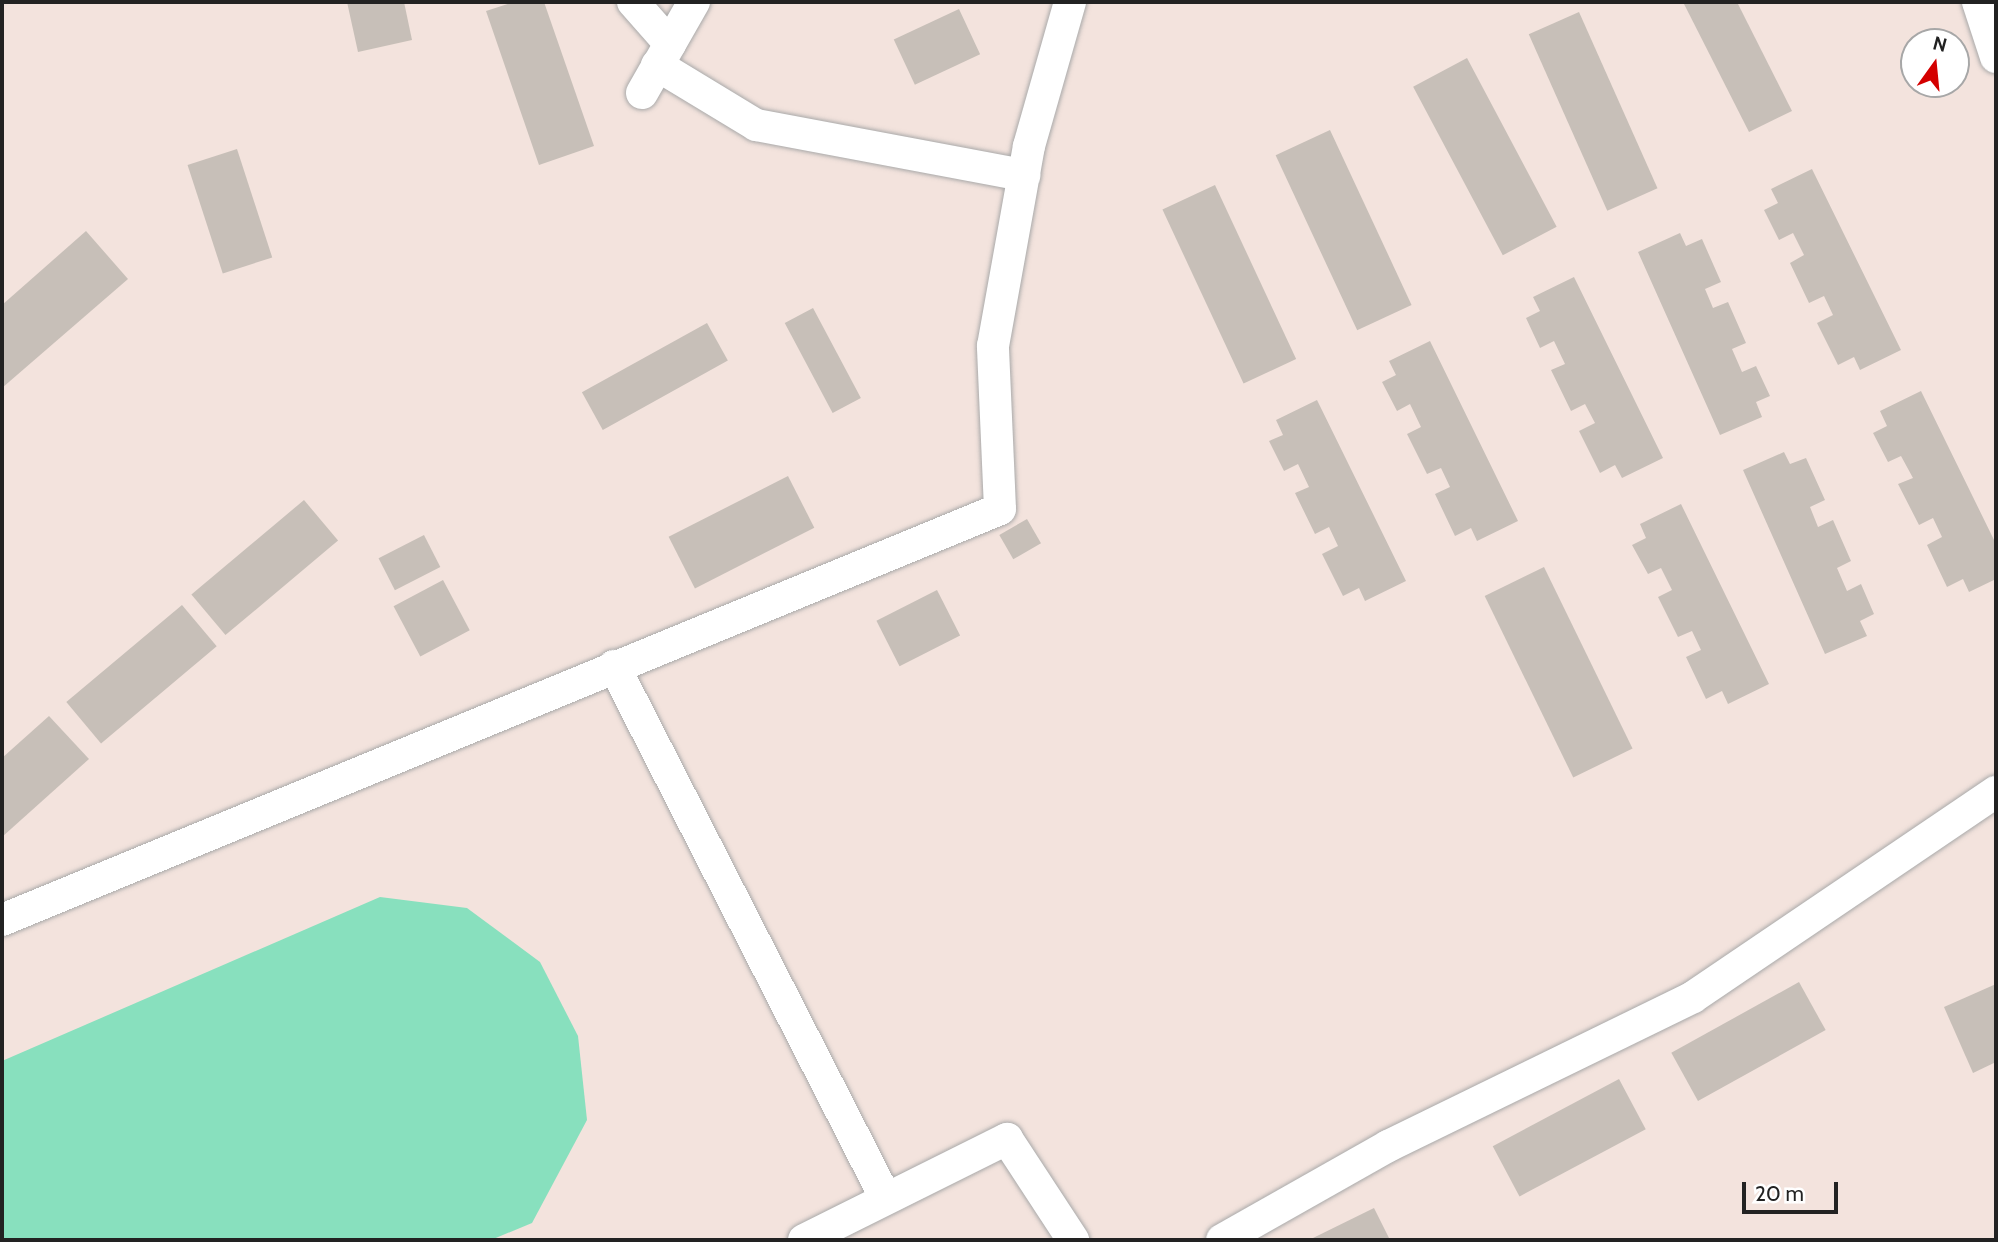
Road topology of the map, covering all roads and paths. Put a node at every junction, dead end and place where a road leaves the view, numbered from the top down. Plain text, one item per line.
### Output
1 (633, 2) edge
2 (694, 2) edge
3 (1070, 2) edge
4 (1978, 2) edge
5 (664, 55) junction
6 (1996, 57) edge
7 (642, 93) dead end
8 (1024, 175) junction
9 (614, 666) junction
10 (1996, 792) edge
11 (2, 920) edge
12 (886, 1199) junction
13 (804, 1240) edge
14 (1073, 1240) edge
15 (1222, 1240) edge

1 - 5 lane
2 - 5 lane
3 - 8 lane
4 - 6 lane
5 - 7 lane
5 - 8 lane
8 - 9 lane
9 - 11 lane
9 - 12 lane
10 - 15 lane
12 - 13 lane
12 - 14 lane

